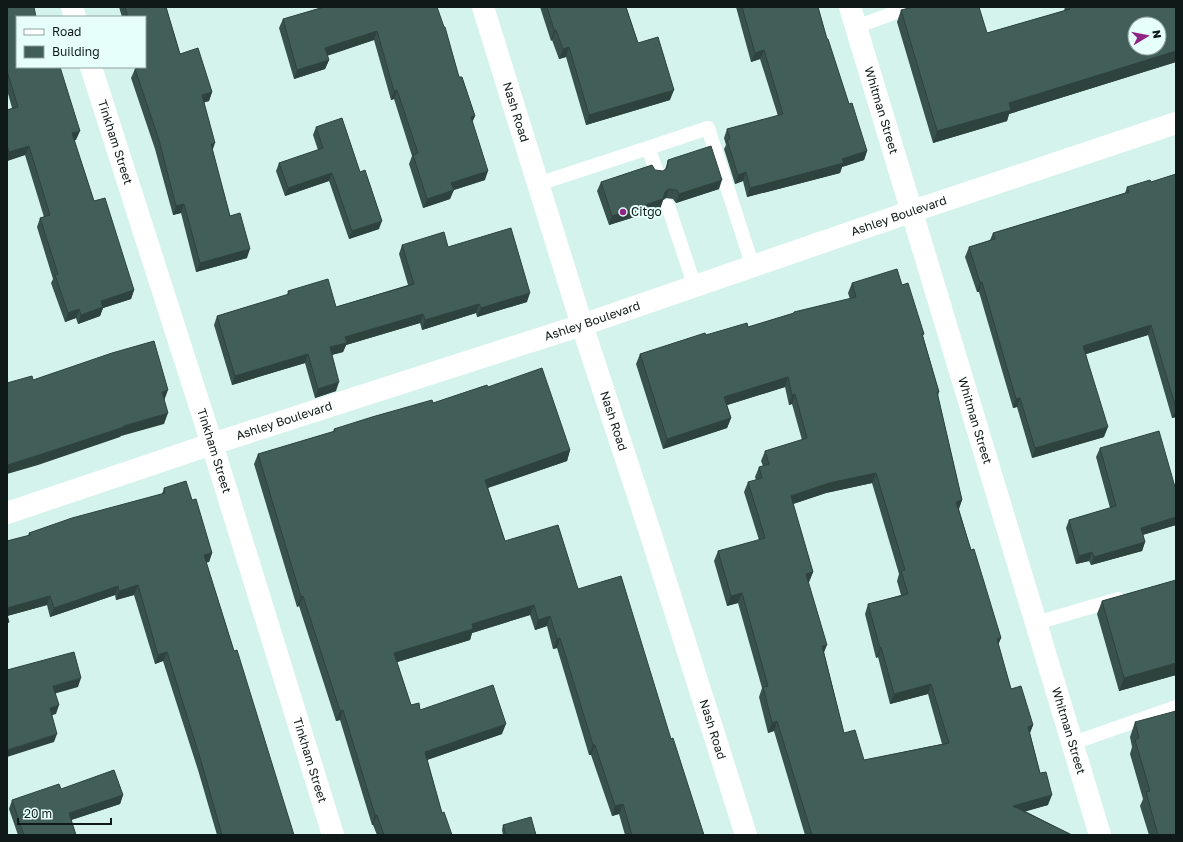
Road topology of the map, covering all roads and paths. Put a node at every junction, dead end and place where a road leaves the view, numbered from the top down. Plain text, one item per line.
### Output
1 (483, 7) edge
2 (910, 7) edge
3 (853, 17) edge
4 (91, 68) edge
5 (1176, 123) edge
6 (648, 148) junction
7 (657, 172) edge
8 (538, 184) junction
9 (668, 206) edge
10 (913, 211) junction
11 (753, 267) junction
12 (695, 287) junction
13 (582, 325) junction
14 (212, 444) junction
15 (7, 513) edge
16 (1134, 594) edge
17 (1036, 623) junction
18 (1176, 707) edge
19 (1073, 743) junction
20 (333, 835) edge
21 (746, 835) edge
22 (1100, 835) edge

1 - 8 main road, Nash Road
2 - 3 lane
3 - 10 main road, Whitman Street
4 - 14 main road, Tinkham Street
5 - 10 main road, Ashley Boulevard
6 - 7 lane
6 - 8 lane
6 - 11 lane
8 - 13 main road, Nash Road
9 - 12 lane
10 - 11 main road, Ashley Boulevard
10 - 17 main road, Whitman Street
11 - 12 main road, Ashley Boulevard
12 - 13 main road, Ashley Boulevard
13 - 14 main road, Ashley Boulevard
13 - 21 main road, Nash Road
14 - 15 main road, Ashley Boulevard
14 - 20 main road, Tinkham Street
16 - 17 lane
17 - 19 main road, Whitman Street
18 - 19 lane
19 - 22 main road, Whitman Street

